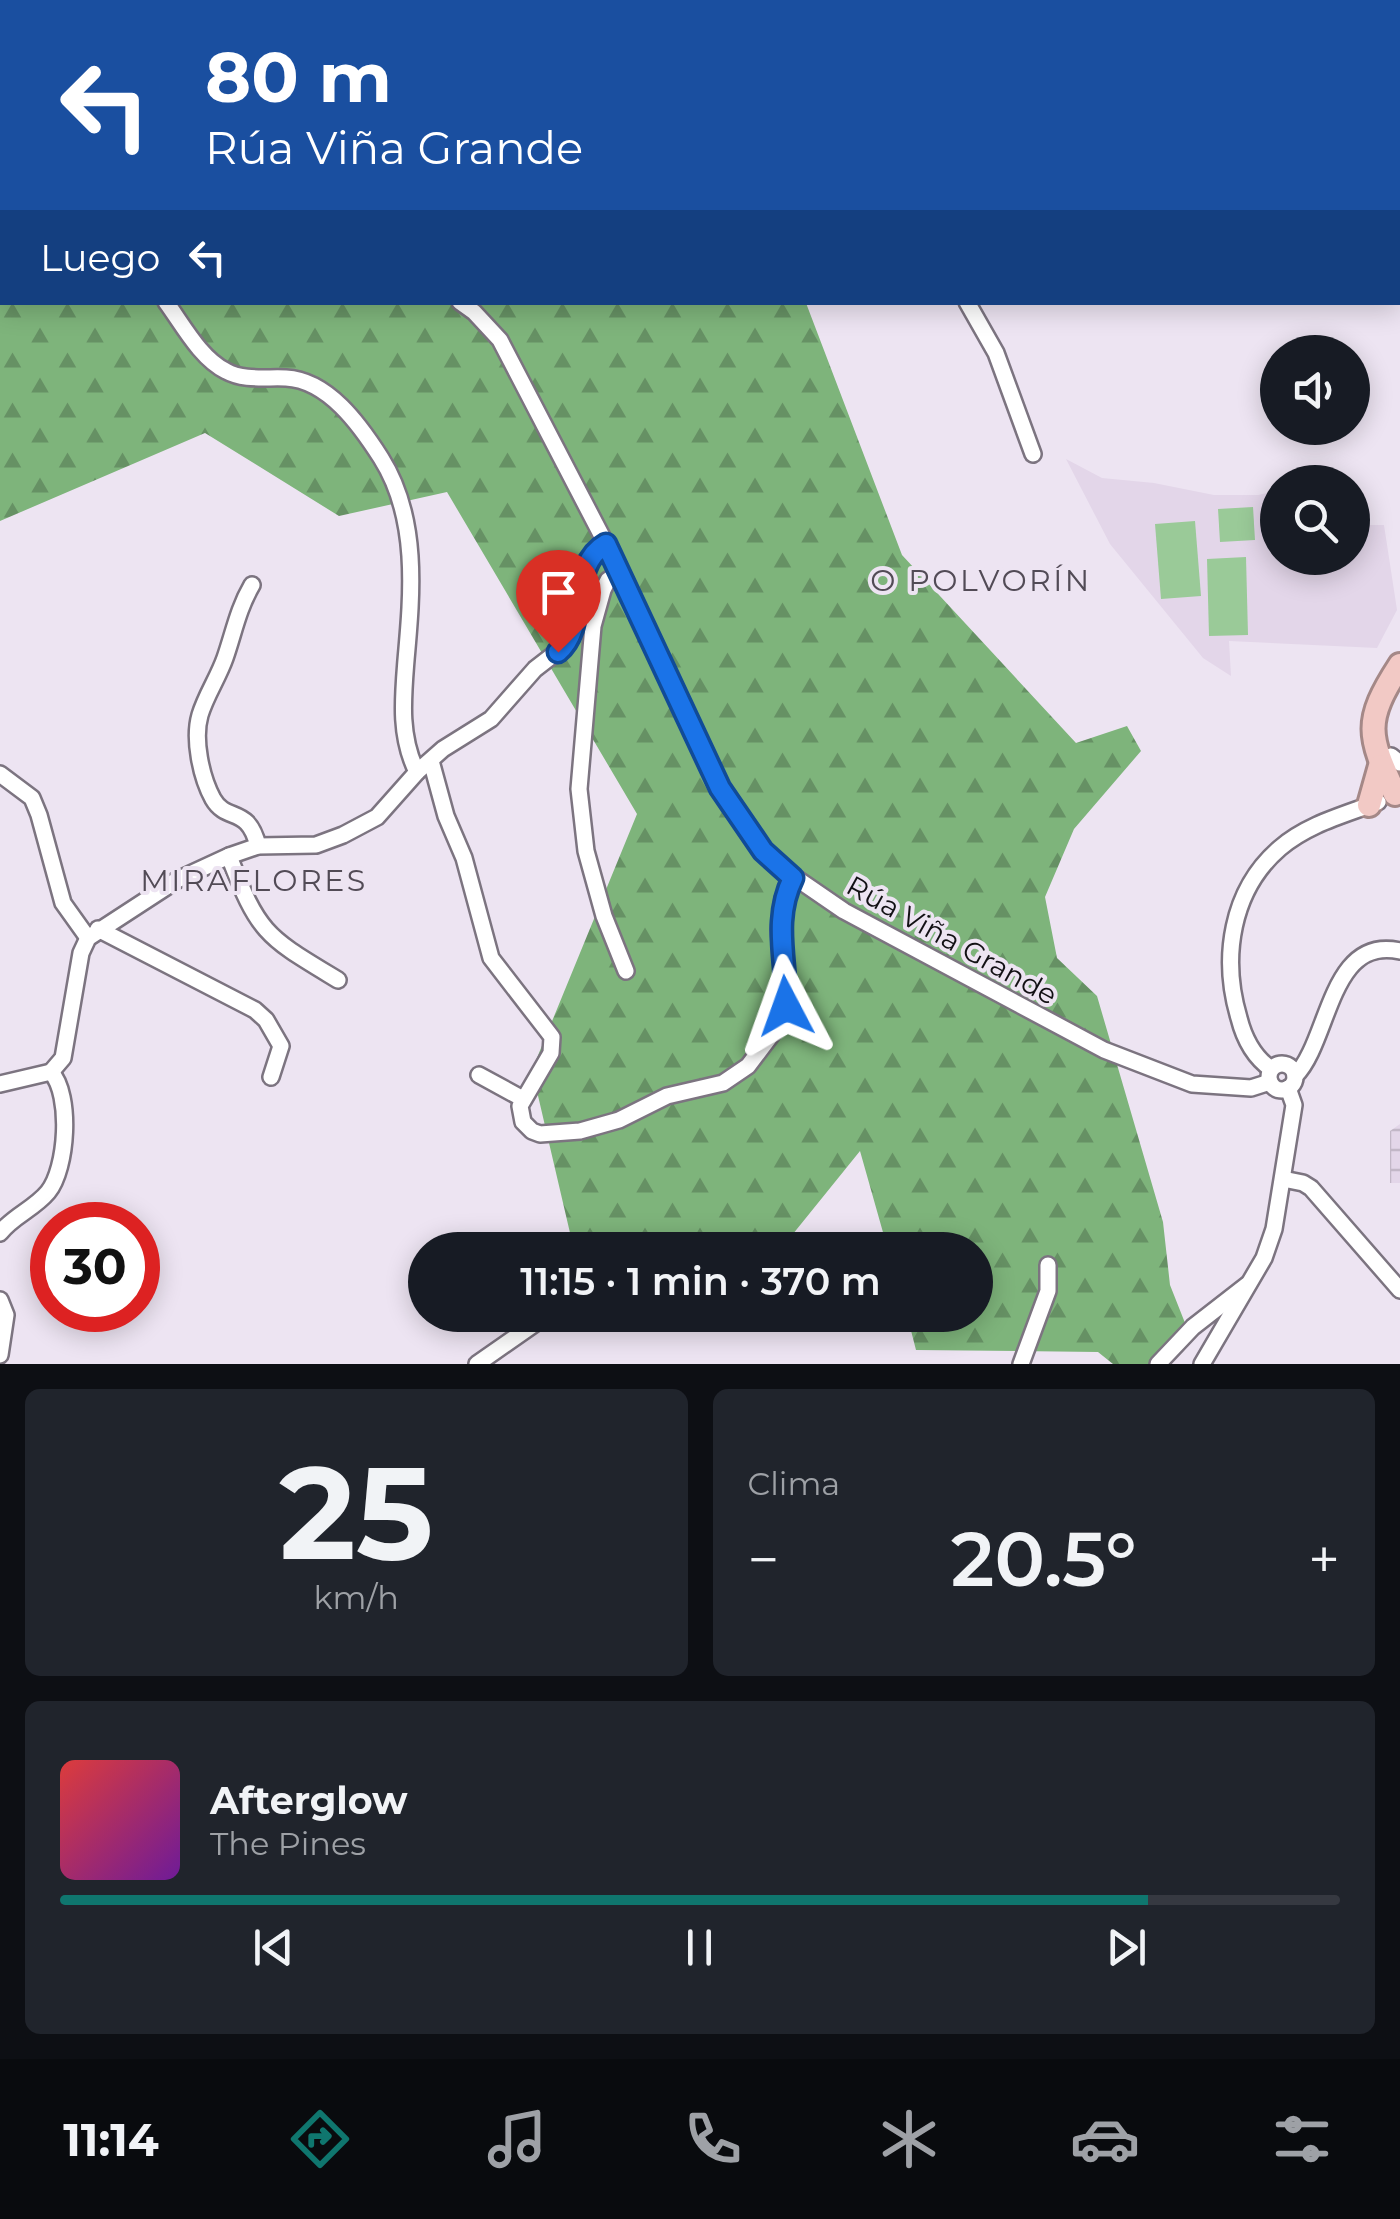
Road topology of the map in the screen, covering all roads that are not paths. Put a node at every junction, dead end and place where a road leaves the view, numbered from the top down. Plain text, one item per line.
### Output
1 (168, 305) edge
2 (464, 305) edge
3 (969, 305) edge
4 (1033, 454) dead end
5 (606, 544) junction
6 (620, 573) junction
7 (252, 585) dead end
8 (1400, 664) edge
9 (1400, 688) edge
10 (1390, 762) edge
11 (424, 766) junction
12 (0, 774) edge
13 (1398, 789) edge
14 (1370, 805) junction
15 (258, 846) junction
16 (229, 856) junction
17 (793, 878) junction
18 (93, 933) junction
19 (1400, 951) edge
20 (626, 971) dead end
21 (338, 980) dead end
22 (51, 1072) junction
23 (479, 1075) dead end
24 (1282, 1076) junction
25 (272, 1077) dead end
26 (0, 1084) edge
27 (523, 1099) junction
28 (1283, 1178) junction
29 (0, 1233) edge
30 (1048, 1265) dead end
31 (1254, 1280) junction
32 (1400, 1290) edge
33 (0, 1300) edge
34 (523, 1332) edge
35 (1213, 1346) junction
36 (0, 1354) edge
37 (477, 1364) edge
38 (1020, 1364) edge
39 (1158, 1364) edge
40 (1202, 1364) edge
41 (1210, 1364) edge

1 - 11 street
2 - 5 street, Rúa Viña Grande
3 - 4 street
5 - 6 street, Rúa Viña Grande
5 - 11 street
6 - 17 street, Rúa Viña Grande
6 - 20 street
7 - 15 street
8 - 10 highway
9 - 10 street
10 - 13 highway
10 - 14 highway
11 - 15 street
11 - 27 street
12 - 18 street
13 - 14 street
14 - 24 street
15 - 16 street
16 - 18 street
16 - 21 street
17 - 24 street, Rúa Viña Grande
17 - 27 street
18 - 22 street
18 - 25 street
19 - 24 street
22 - 26 street
22 - 29 street
23 - 27 street
24 - 28 street
28 - 31 street
28 - 32 street
30 - 38 street
31 - 35 street
31 - 39 street
33 - 36 street
34 - 37 street
35 - 40 street
35 - 41 street

